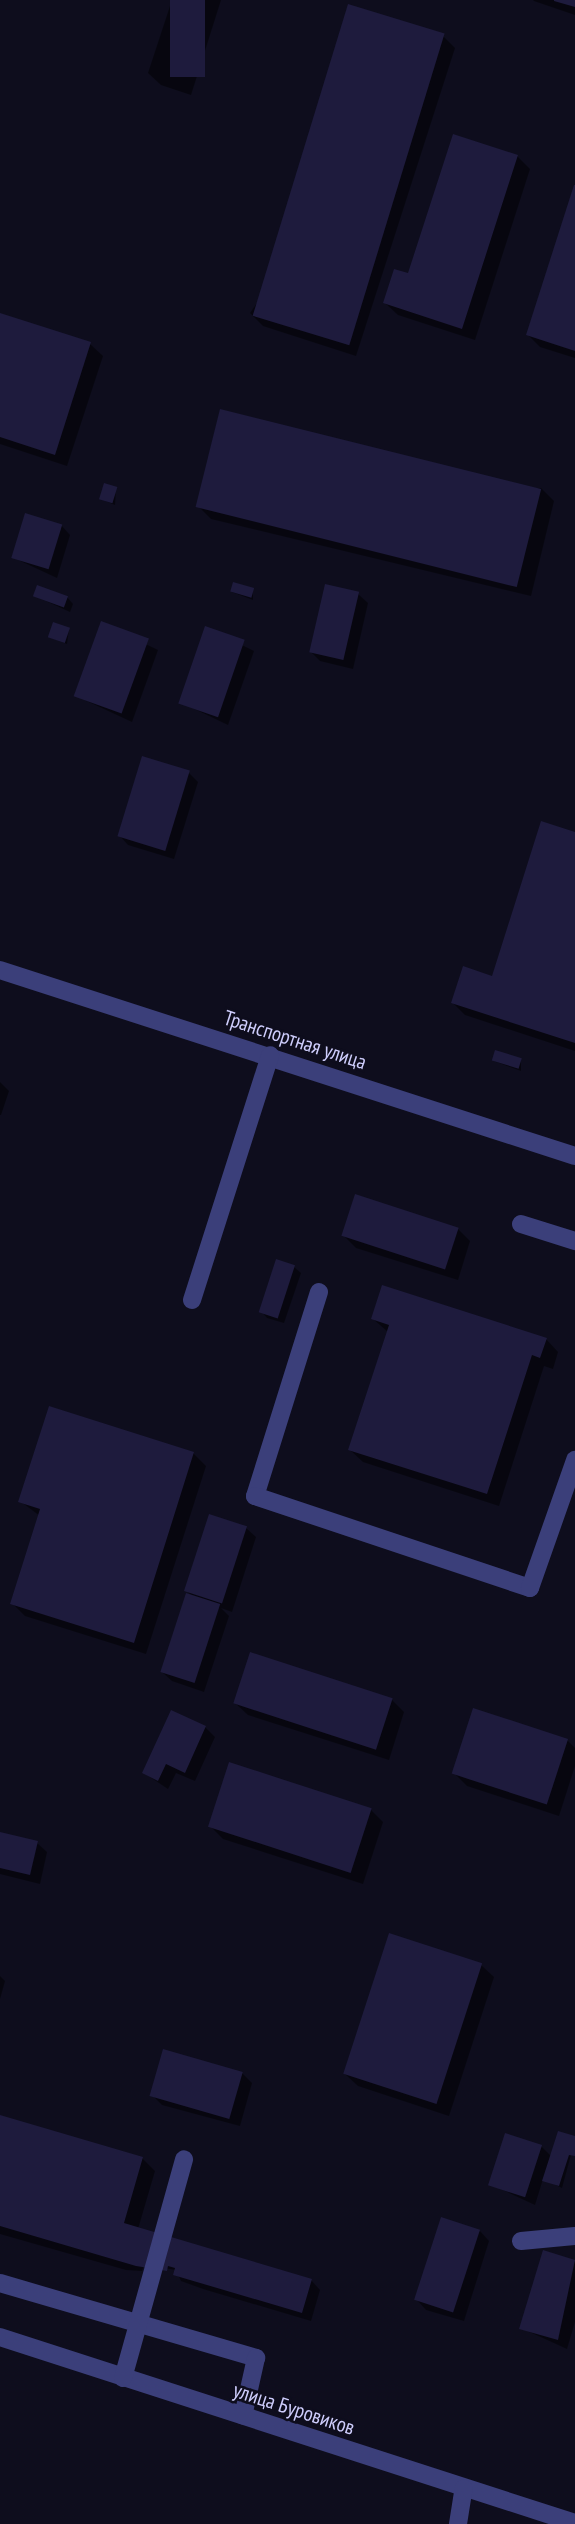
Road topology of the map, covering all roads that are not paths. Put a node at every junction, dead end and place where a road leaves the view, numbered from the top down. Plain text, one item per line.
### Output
1 (0, 970) edge
2 (270, 1055) junction
3 (575, 1156) edge
4 (521, 1224) dead end
5 (575, 1241) edge
6 (319, 1293) dead end
7 (192, 1300) dead end
8 (575, 1460) edge
9 (184, 2159) dead end
10 (575, 2236) edge
11 (521, 2241) dead end
12 (0, 2283) edge
13 (137, 2324) junction
14 (0, 2337) edge
15 (122, 2378) junction
16 (243, 2416) junction
17 (464, 2488) junction
18 (575, 2523) edge
19 (458, 2524) edge

1 - 2 street, Транспортная улица
2 - 3 street, Транспортная улица
2 - 7 street
4 - 5 street
6 - 8 street
9 - 13 street
10 - 11 street
12 - 13 street
13 - 15 street
13 - 16 street
14 - 15 street, улица Буровиков
15 - 16 street, улица Буровиков
16 - 17 street, улица Буровиков
17 - 18 street, улица Буровиков
17 - 19 street

